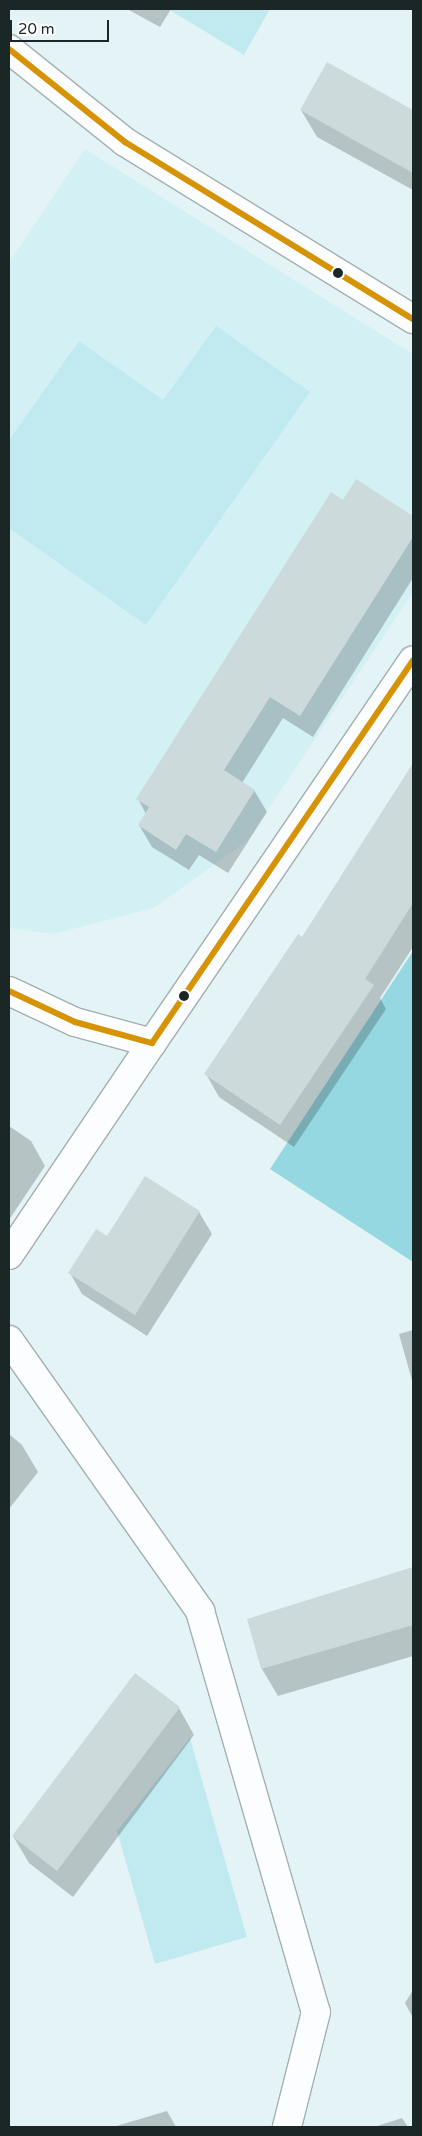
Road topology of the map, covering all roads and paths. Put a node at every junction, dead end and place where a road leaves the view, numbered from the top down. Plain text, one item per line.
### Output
1 (9, 49) edge
2 (413, 319) edge
3 (413, 661) edge
4 (9, 991) edge
5 (152, 1043) junction
6 (9, 1255) edge
7 (9, 1340) edge
8 (287, 2127) edge

1 - 2 street
3 - 5 street
4 - 5 street
5 - 6 street
7 - 8 street

